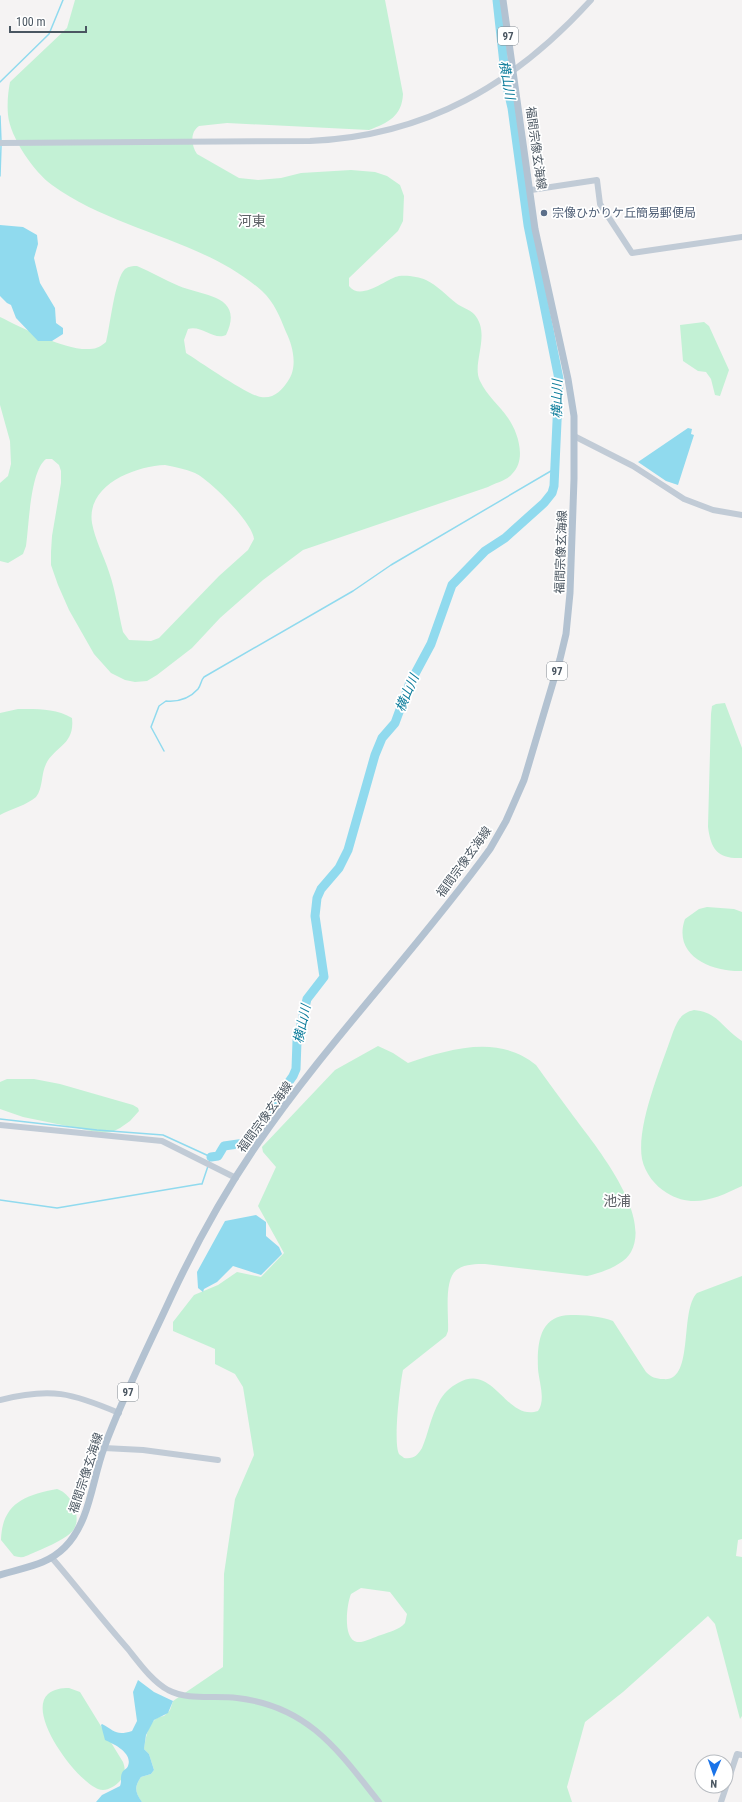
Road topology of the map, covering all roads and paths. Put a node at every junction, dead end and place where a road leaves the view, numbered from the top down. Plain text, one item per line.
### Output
1 (503, 0) edge
2 (591, 0) edge
3 (514, 72) junction
4 (0, 143) edge
5 (531, 190) junction
6 (742, 237) edge
7 (574, 436) junction
8 (742, 514) edge
9 (0, 1125) edge
10 (236, 1178) junction
11 (0, 1400) edge
12 (119, 1413) junction
13 (104, 1448) junction
14 (218, 1460) dead end
15 (54, 1561) junction
16 (0, 1575) edge
17 (742, 1755) edge
18 (379, 1802) edge
19 (721, 1802) edge

1 - 3 main road, 福間宗像玄海線 / 97
2 - 3 street
3 - 4 street
3 - 5 main road, 福間宗像玄海線 / 97
5 - 6 street
5 - 7 main road, 福間宗像玄海線 / 97
7 - 8 street
7 - 10 main road, 福間宗像玄海線 / 97
9 - 10 street
10 - 12 main road, 福間宗像玄海線 / 97
11 - 12 street
12 - 13 main road, 福間宗像玄海線 / 97
13 - 14 street
13 - 15 main road, 福間宗像玄海線 / 97
15 - 16 main road, 福間宗像玄海線 / 97
15 - 18 street
17 - 19 street

